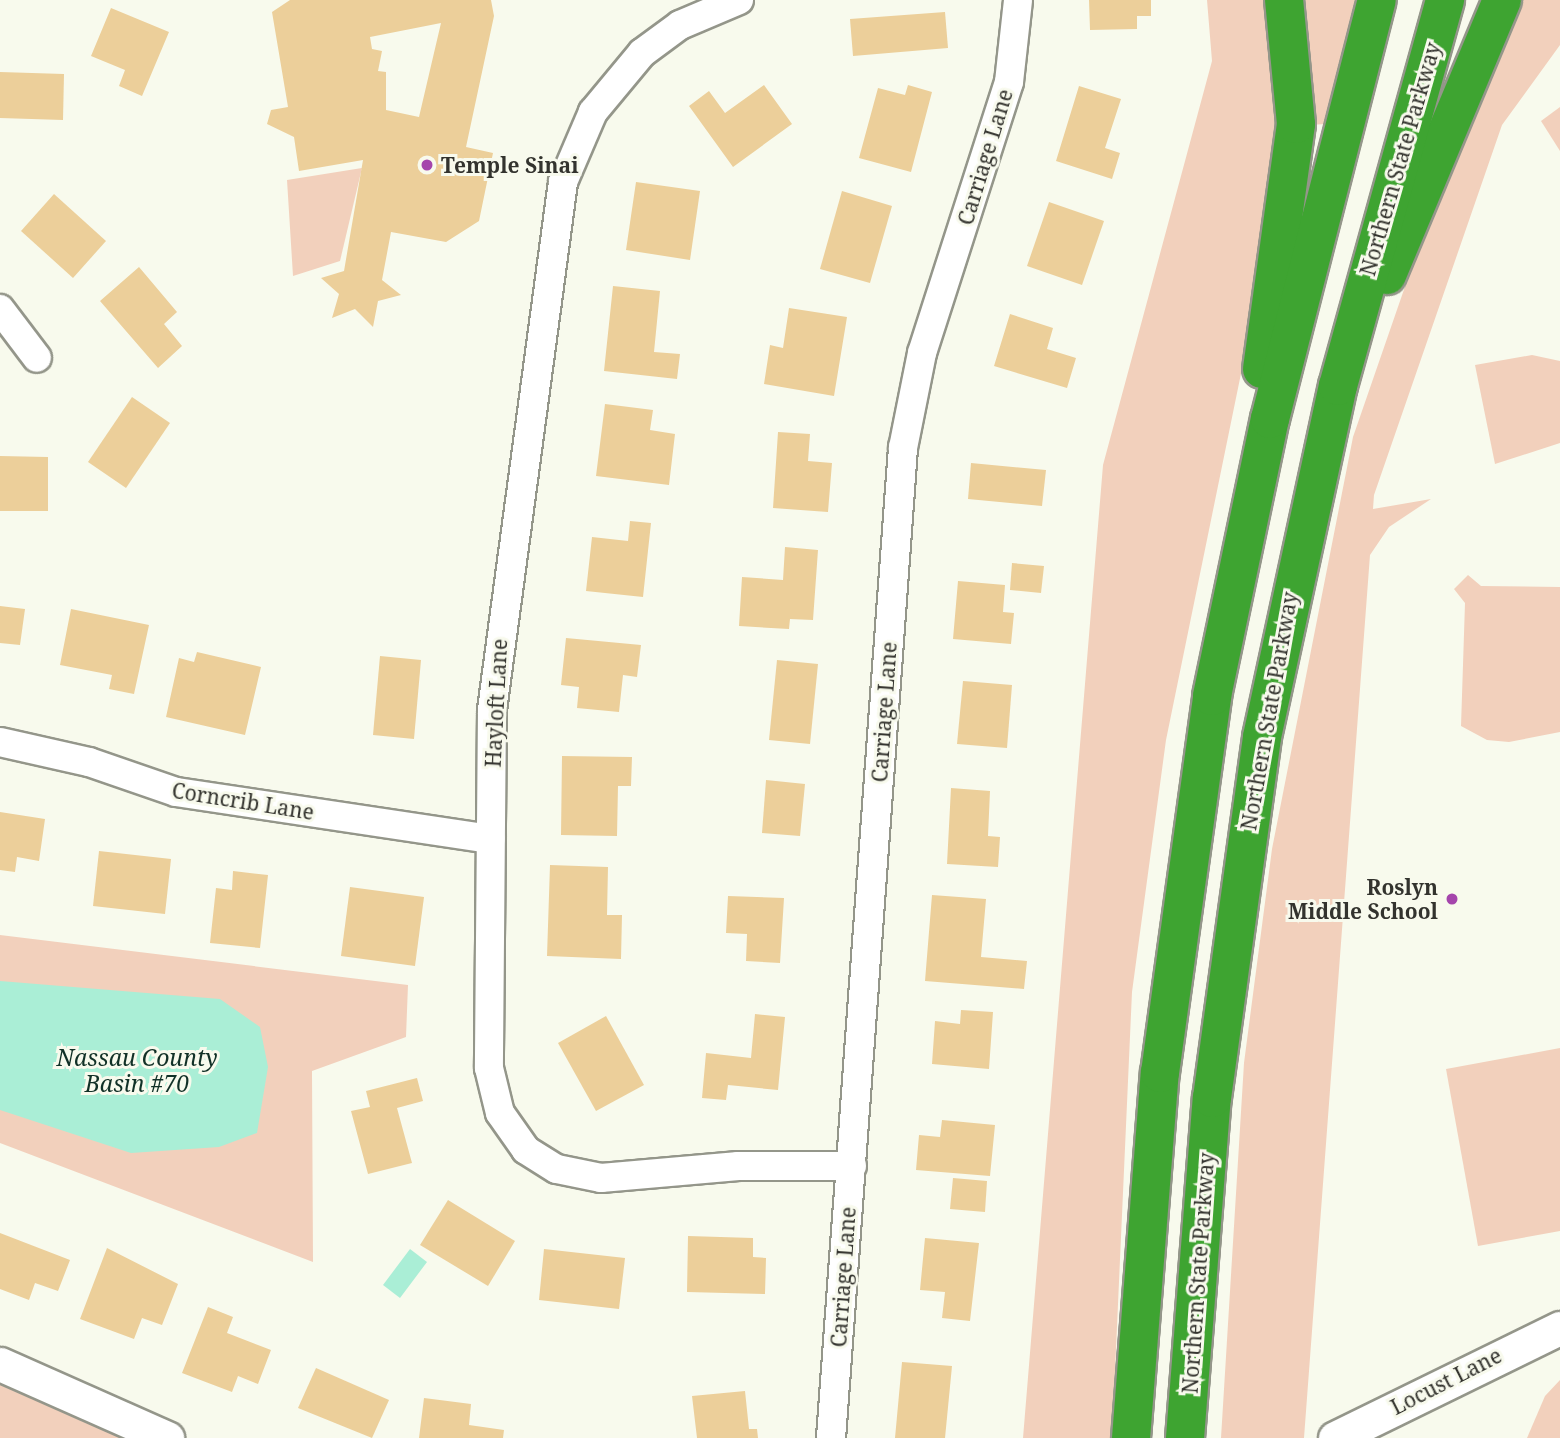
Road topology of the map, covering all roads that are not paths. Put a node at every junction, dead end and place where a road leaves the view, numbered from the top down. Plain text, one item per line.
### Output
1 (739, 0) edge
2 (1017, 0) edge
3 (1284, 0) edge
4 (1377, 0) edge
5 (1445, 0) edge
6 (1502, 0) edge
7 (0, 309) edge
8 (37, 358) dead end
9 (1338, 386) junction
10 (1249, 513) junction
11 (0, 742) edge
12 (491, 839) junction
13 (852, 1166) junction
14 (1560, 1328) edge
15 (0, 1364) edge
16 (157, 1436) edge
17 (831, 1438) edge
18 (1132, 1438) edge
19 (1185, 1438) edge
20 (1335, 1438) edge

1 - 12 street, Hayloft Lane
2 - 13 street, Carriage Lane
3 - 10 highway
4 - 10 highway
5 - 9 highway, Northern State Parkway
6 - 9 highway
7 - 8 street
9 - 19 highway, Northern State Parkway
10 - 18 highway
11 - 12 street, Corncrib Lane
12 - 13 street, Hayloft Lane
13 - 17 street, Carriage Lane
14 - 20 street, Locust Lane
15 - 16 street

